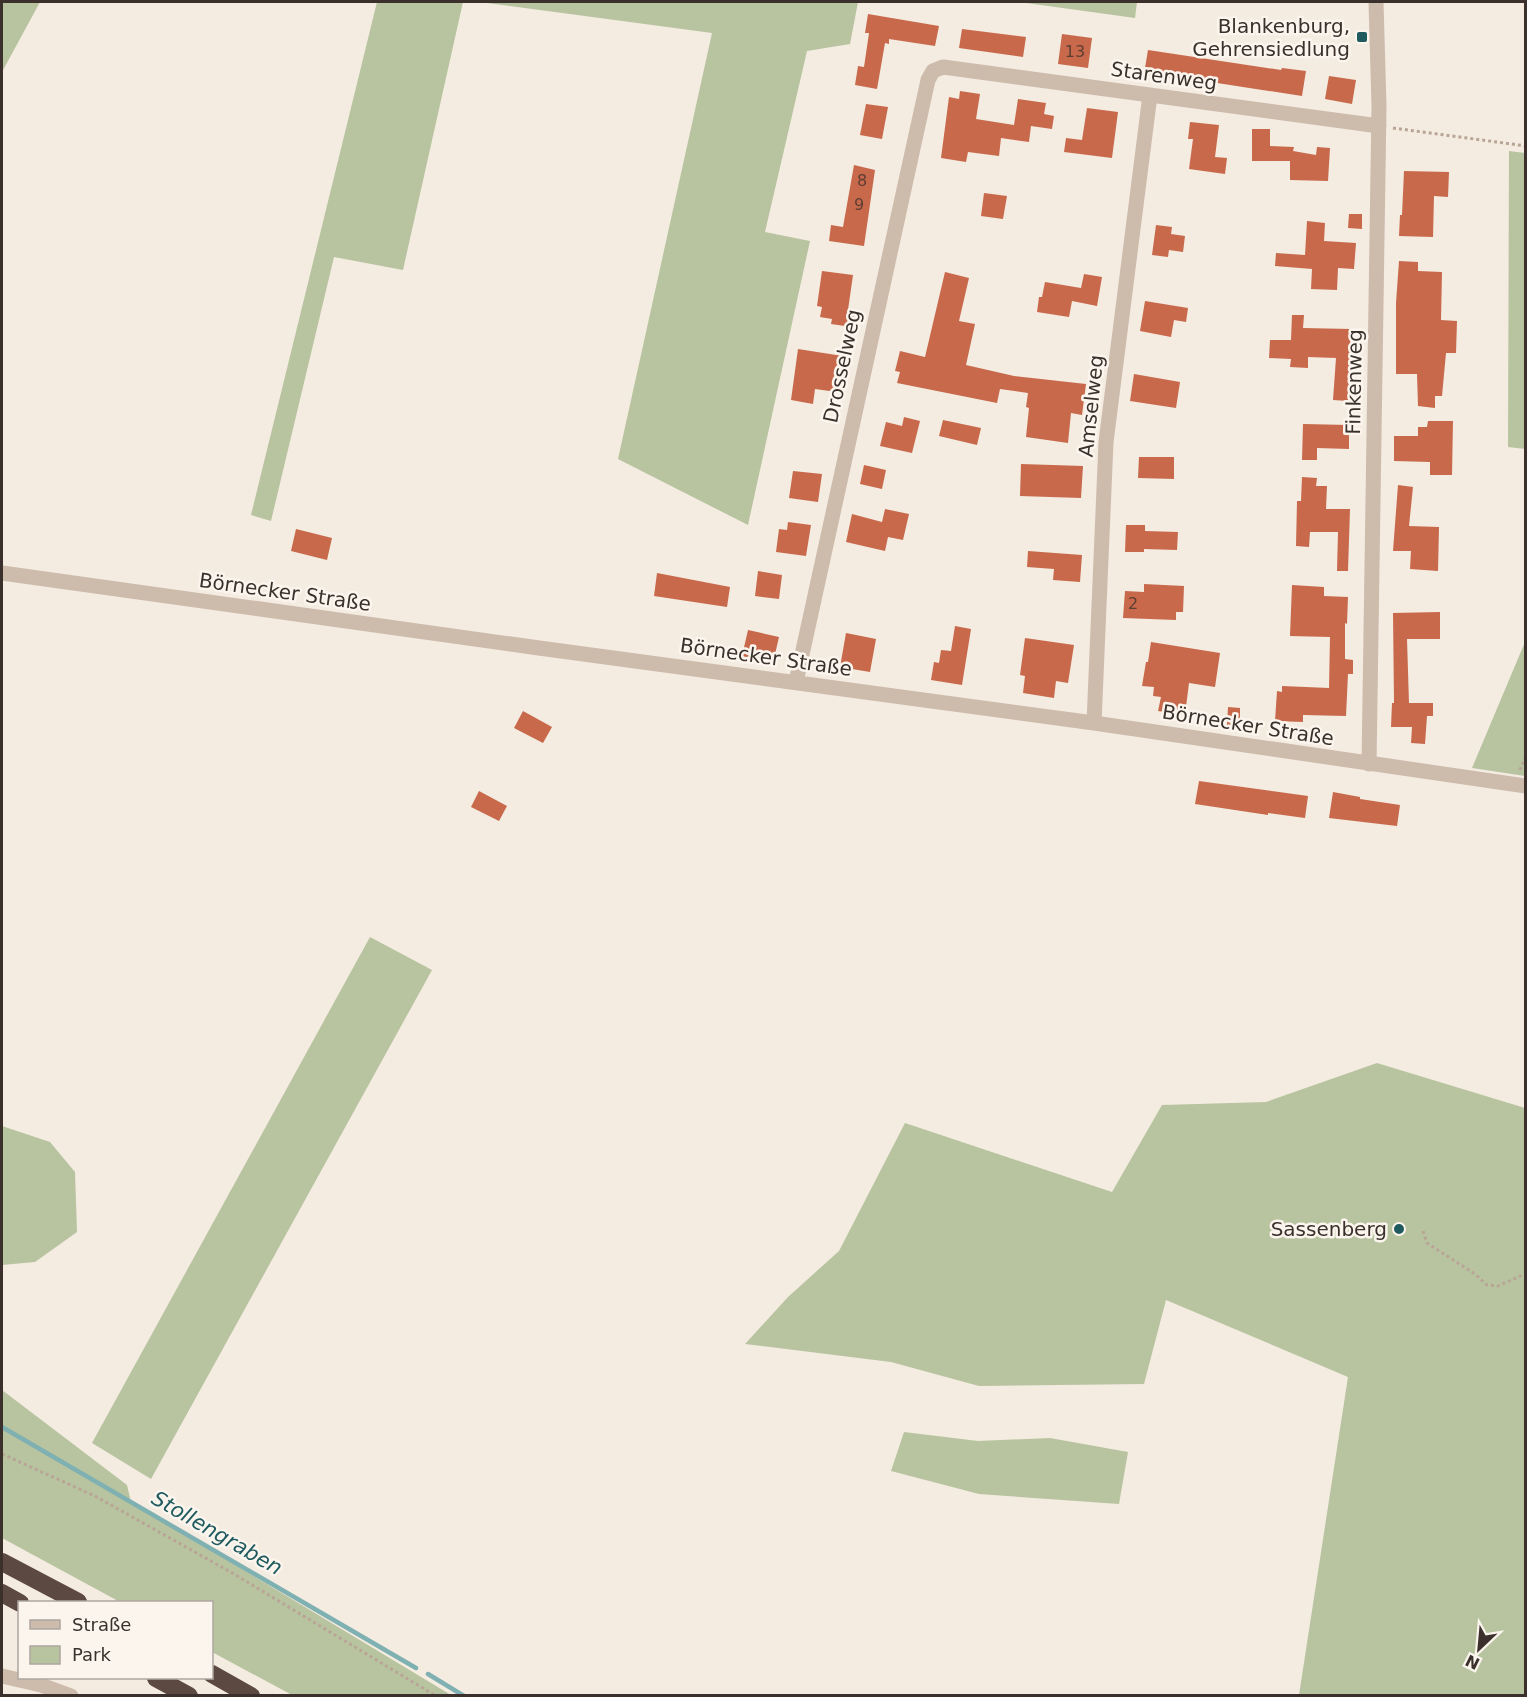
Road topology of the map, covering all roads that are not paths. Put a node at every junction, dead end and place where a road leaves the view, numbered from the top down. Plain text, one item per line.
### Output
1 (1376, 2) edge
2 (943, 67) joint
3 (1150, 95) junction
4 (1379, 126) junction
5 (2, 573) edge
6 (796, 682) junction
7 (1095, 723) junction
8 (1369, 764) junction
9 (1526, 786) edge
10 (2, 1562) edge
11 (2, 1593) edge
12 (76, 1601) edge
13 (18, 1602) edge
14 (213, 1675) edge
15 (2, 1676) edge
16 (160, 1679) edge
17 (71, 1695) edge
18 (189, 1695) edge
19 (251, 1695) edge

1 - 4 street, Finkenweg
2 - 3 street, Starenweg
2 - 6 street, Drosselweg
3 - 4 street, Starenweg
3 - 7 street, Amselweg
4 - 8 street, Finkenweg
5 - 6 street, Börnecker Straße
6 - 7 street, Börnecker Straße
7 - 8 street, Börnecker Straße
8 - 9 street, Börnecker Straße
10 - 12 highway
11 - 13 highway
14 - 19 highway
15 - 17 street
16 - 18 highway

